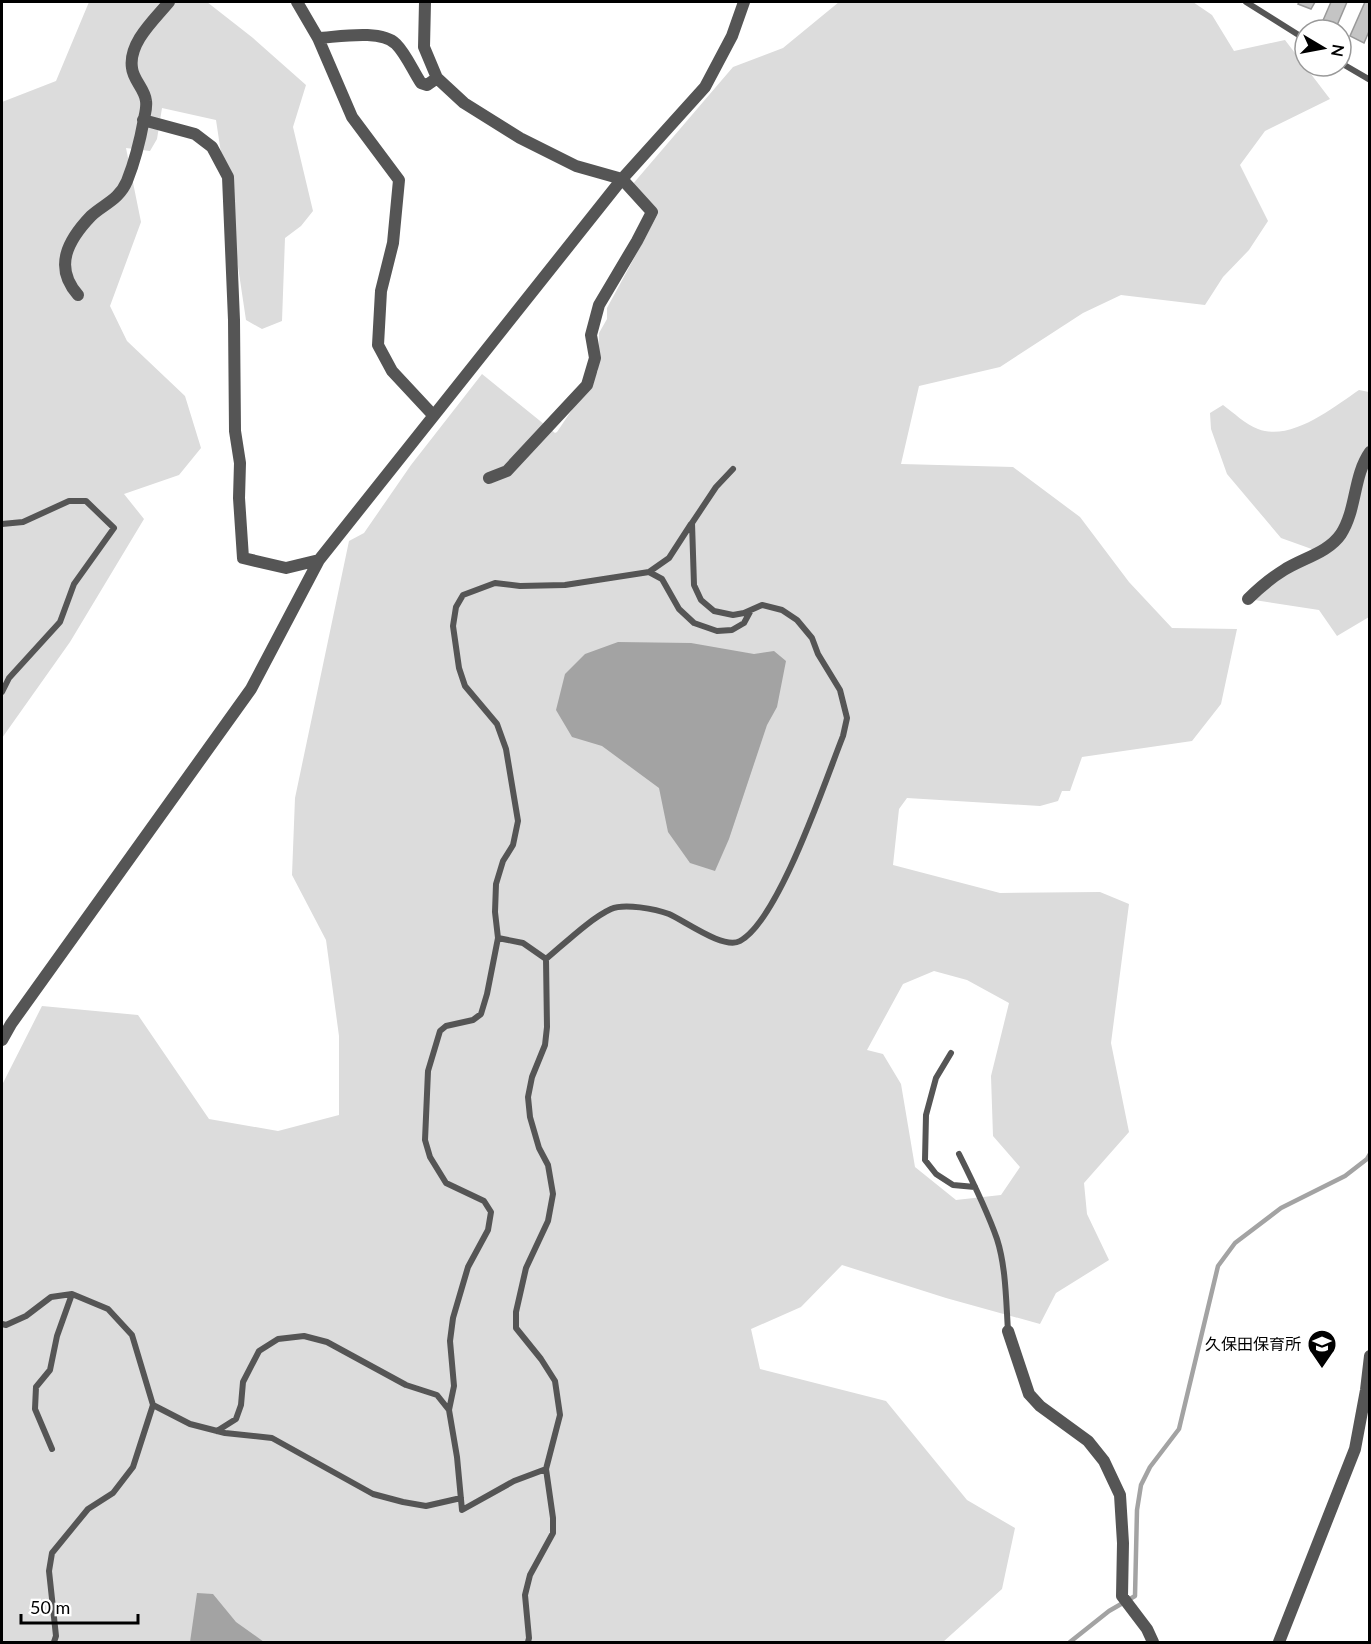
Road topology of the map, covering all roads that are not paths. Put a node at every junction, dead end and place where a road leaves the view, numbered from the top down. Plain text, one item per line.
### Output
1 (169, 2) edge
2 (297, 2) edge
3 (425, 2) edge
4 (744, 2) edge
5 (1246, 2) edge
6 (1293, 31) edge
7 (318, 38) junction
8 (1353, 70) edge
9 (437, 78) junction
10 (1370, 80) edge
11 (144, 120) junction
12 (622, 180) junction
13 (78, 295) dead end
14 (433, 415) junction
15 (1370, 452) edge
16 (733, 469) dead end
17 (489, 478) dead end
18 (692, 523) junction
19 (2, 524) edge
20 (319, 560) junction
21 (649, 572) junction
22 (1248, 599) dead end
23 (751, 610) junction
24 (2, 692) edge
25 (498, 938) junction
26 (546, 959) junction
27 (2, 1040) edge
28 (951, 1053) dead end
29 (959, 1154) dead end
30 (975, 1187) junction
31 (72, 1294) junction
32 (2, 1324) edge
33 (1008, 1331) joint
34 (1370, 1356) edge
35 (153, 1405) junction
36 (449, 1410) junction
37 (217, 1431) junction
38 (52, 1449) dead end
39 (546, 1469) junction
40 (461, 1498) junction
41 (54, 1642) edge
42 (528, 1642) edge
43 (1153, 1642) edge
44 (1278, 1642) edge

1 - 11 street
2 - 7 street
3 - 9 street
4 - 12 street
5 - 6 lane
7 - 9 street
7 - 14 street
8 - 10 lane
9 - 12 street
11 - 13 street
11 - 20 street
12 - 14 street
12 - 17 street
14 - 20 street
15 - 22 street
16 - 18 lane
18 - 21 lane
18 - 23 lane
19 - 24 lane
20 - 27 street
21 - 23 lane
21 - 25 lane
23 - 26 lane
25 - 26 lane
25 - 36 lane
26 - 39 lane
28 - 30 lane
29 - 30 lane
30 - 33 lane
31 - 32 lane
31 - 35 lane
31 - 38 lane
33 - 43 street
34 - 44 street
35 - 37 lane
35 - 41 lane
36 - 37 lane
36 - 40 lane
37 - 40 lane
39 - 40 lane
39 - 42 lane

